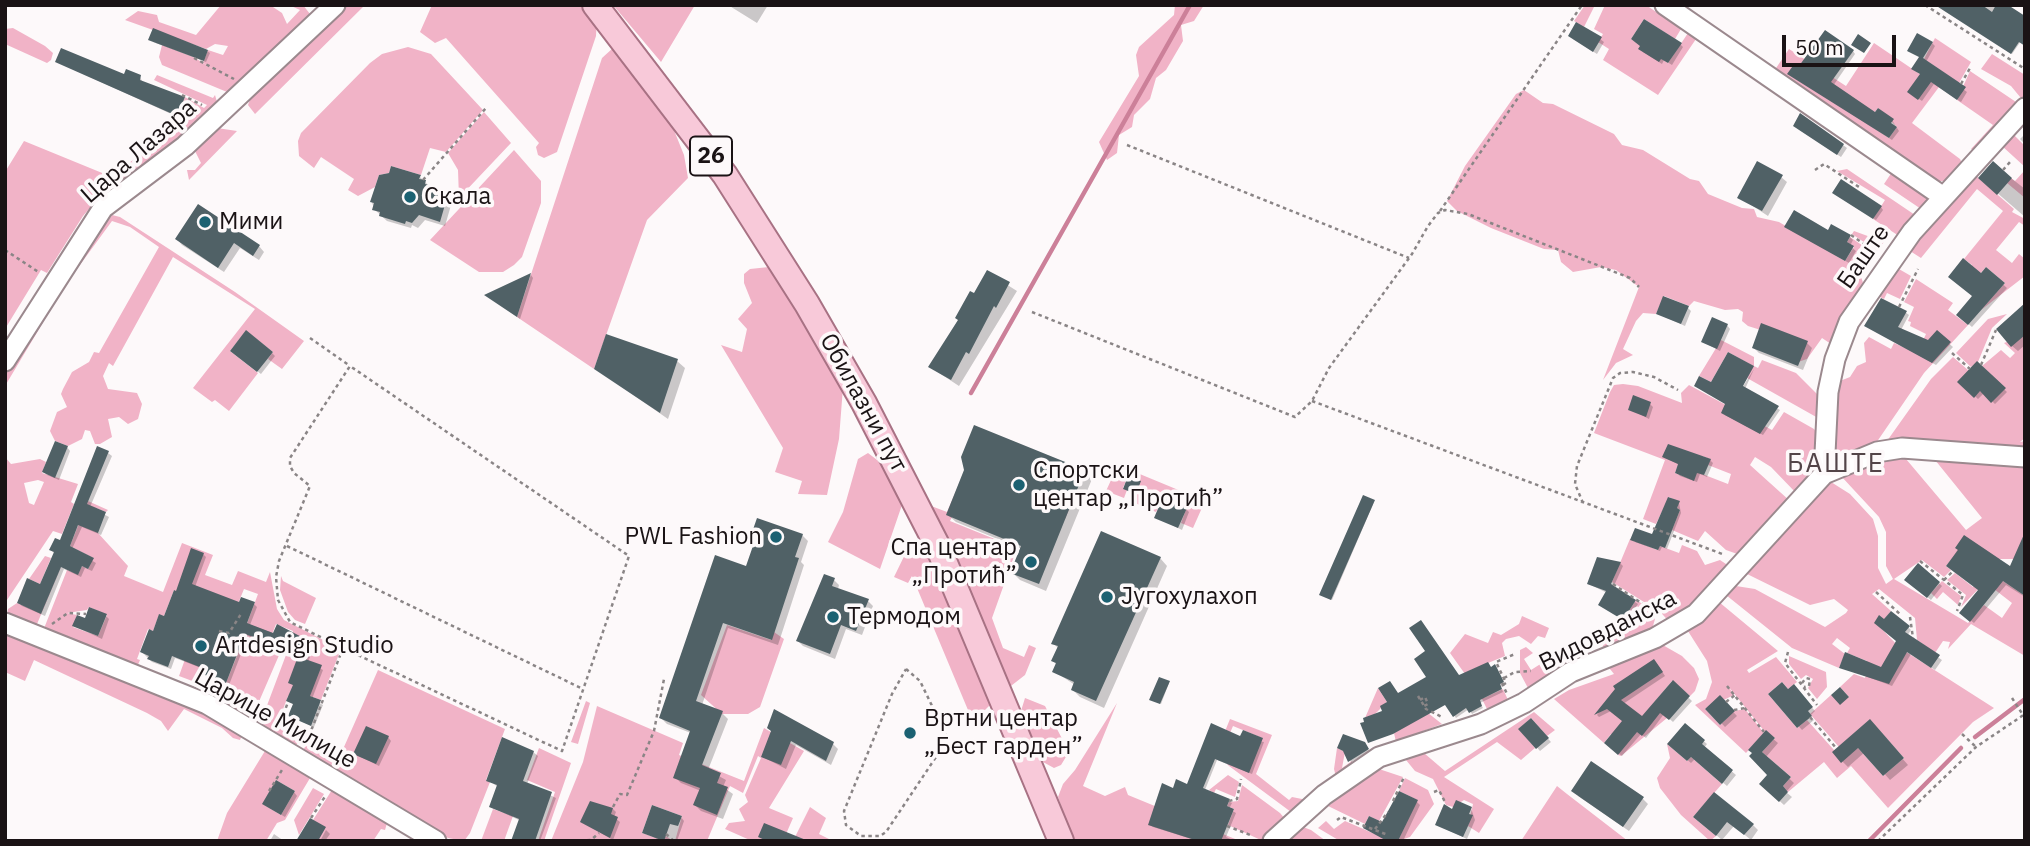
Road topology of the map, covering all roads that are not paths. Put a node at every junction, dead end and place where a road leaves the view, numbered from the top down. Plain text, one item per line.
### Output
1 (335, 5) edge
2 (595, 5) edge
3 (1665, 5) edge
4 (2025, 107) edge
5 (1942, 196) junction
6 (5, 361) edge
7 (2025, 457) edge
8 (1825, 474) junction
9 (5, 623) edge
10 (436, 841) edge
11 (1060, 841) edge
12 (1273, 841) edge

1 - 6 street, Цара Лазара
2 - 11 main road, Обилазни пут / 26
3 - 5 street
4 - 5 street, Баште
5 - 8 street, Баште
7 - 8 street, Видовданска
8 - 12 street, Видовданска
9 - 10 street, Царице Милице

